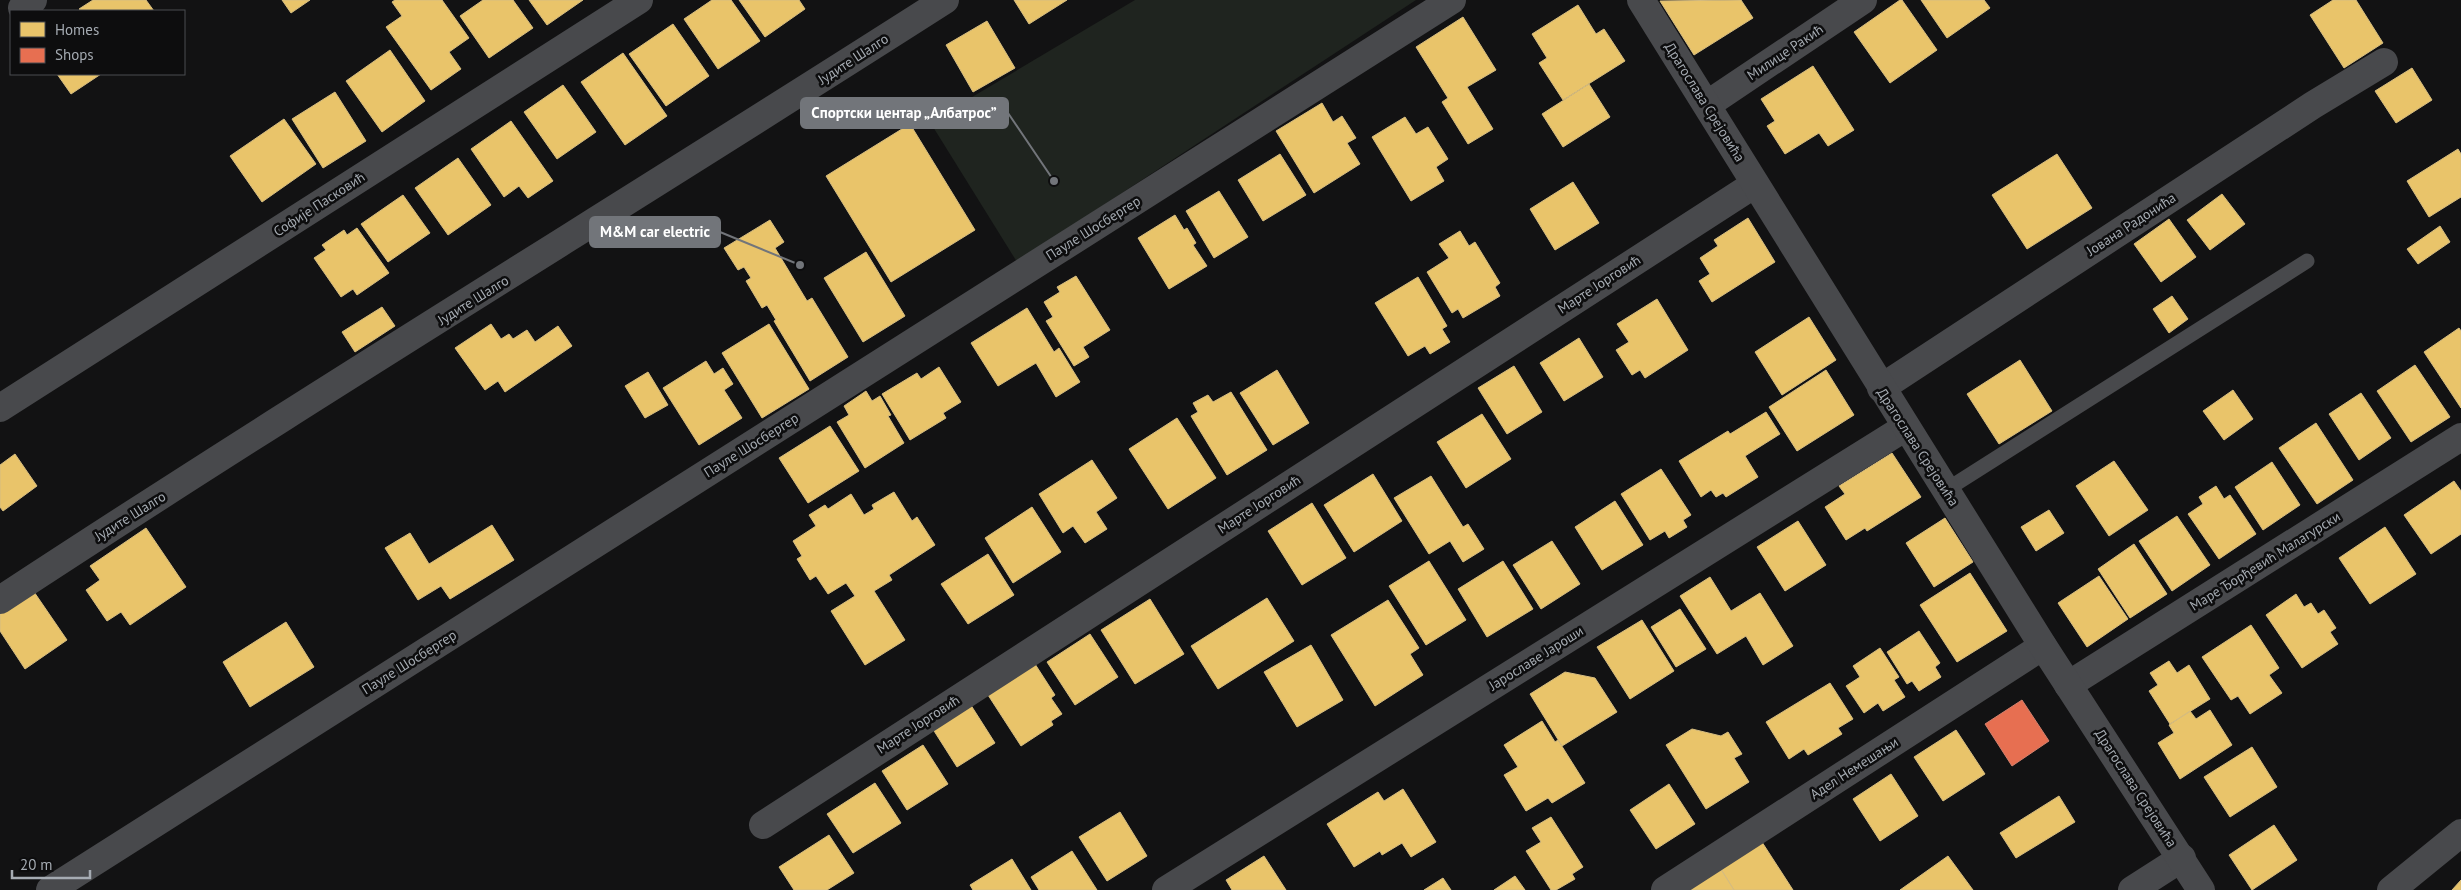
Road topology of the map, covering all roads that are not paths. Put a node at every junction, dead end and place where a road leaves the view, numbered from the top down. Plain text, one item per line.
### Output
1 (639, 0) edge
2 (945, 0) edge
3 (1452, 0) edge
4 (1641, 0) edge
5 (1862, 0) edge
6 (2384, 62) dead end
7 (1708, 104) junction
8 (1755, 184) junction
9 (2307, 261) dead end
10 (1881, 388) junction
11 (0, 408) edge
12 (1906, 427) junction
13 (2461, 437) edge
14 (1946, 490) junction
15 (0, 600) edge
16 (2043, 646) junction
17 (2068, 685) junction
18 (762, 825) dead end
19 (2461, 833) edge
20 (2182, 858) junction
21 (50, 890) edge
22 (1166, 890) edge
23 (1665, 890) edge
24 (2132, 890) edge
25 (2201, 890) edge
26 (2391, 890) edge

1 - 11 street, Софије Пасковић
2 - 15 street, Јудите Шалго
3 - 21 street, Пауле Шосбергер
4 - 7 street, Драгослава Срејовића
5 - 7 street, Милице Ракић
6 - 10 street, Јована Радонића
7 - 8 street, Драгослава Срејовића
8 - 10 street, Драгослава Срејовића
8 - 18 street, Марте Јорговић
9 - 14 lane
10 - 12 street, Драгослава Срејовића
12 - 14 street, Драгослава Срејовића
12 - 22 street, Јарославе Јароши
13 - 17 street, Маре Ђорђевић Малагурски
14 - 16 street, Драгослава Срејовића
16 - 17 street, Драгослава Срејовића
16 - 23 street, Адел Немешањи
17 - 20 street, Драгослава Срејовића
19 - 26 street
20 - 24 street
20 - 25 street, Драгослава Срејовића

